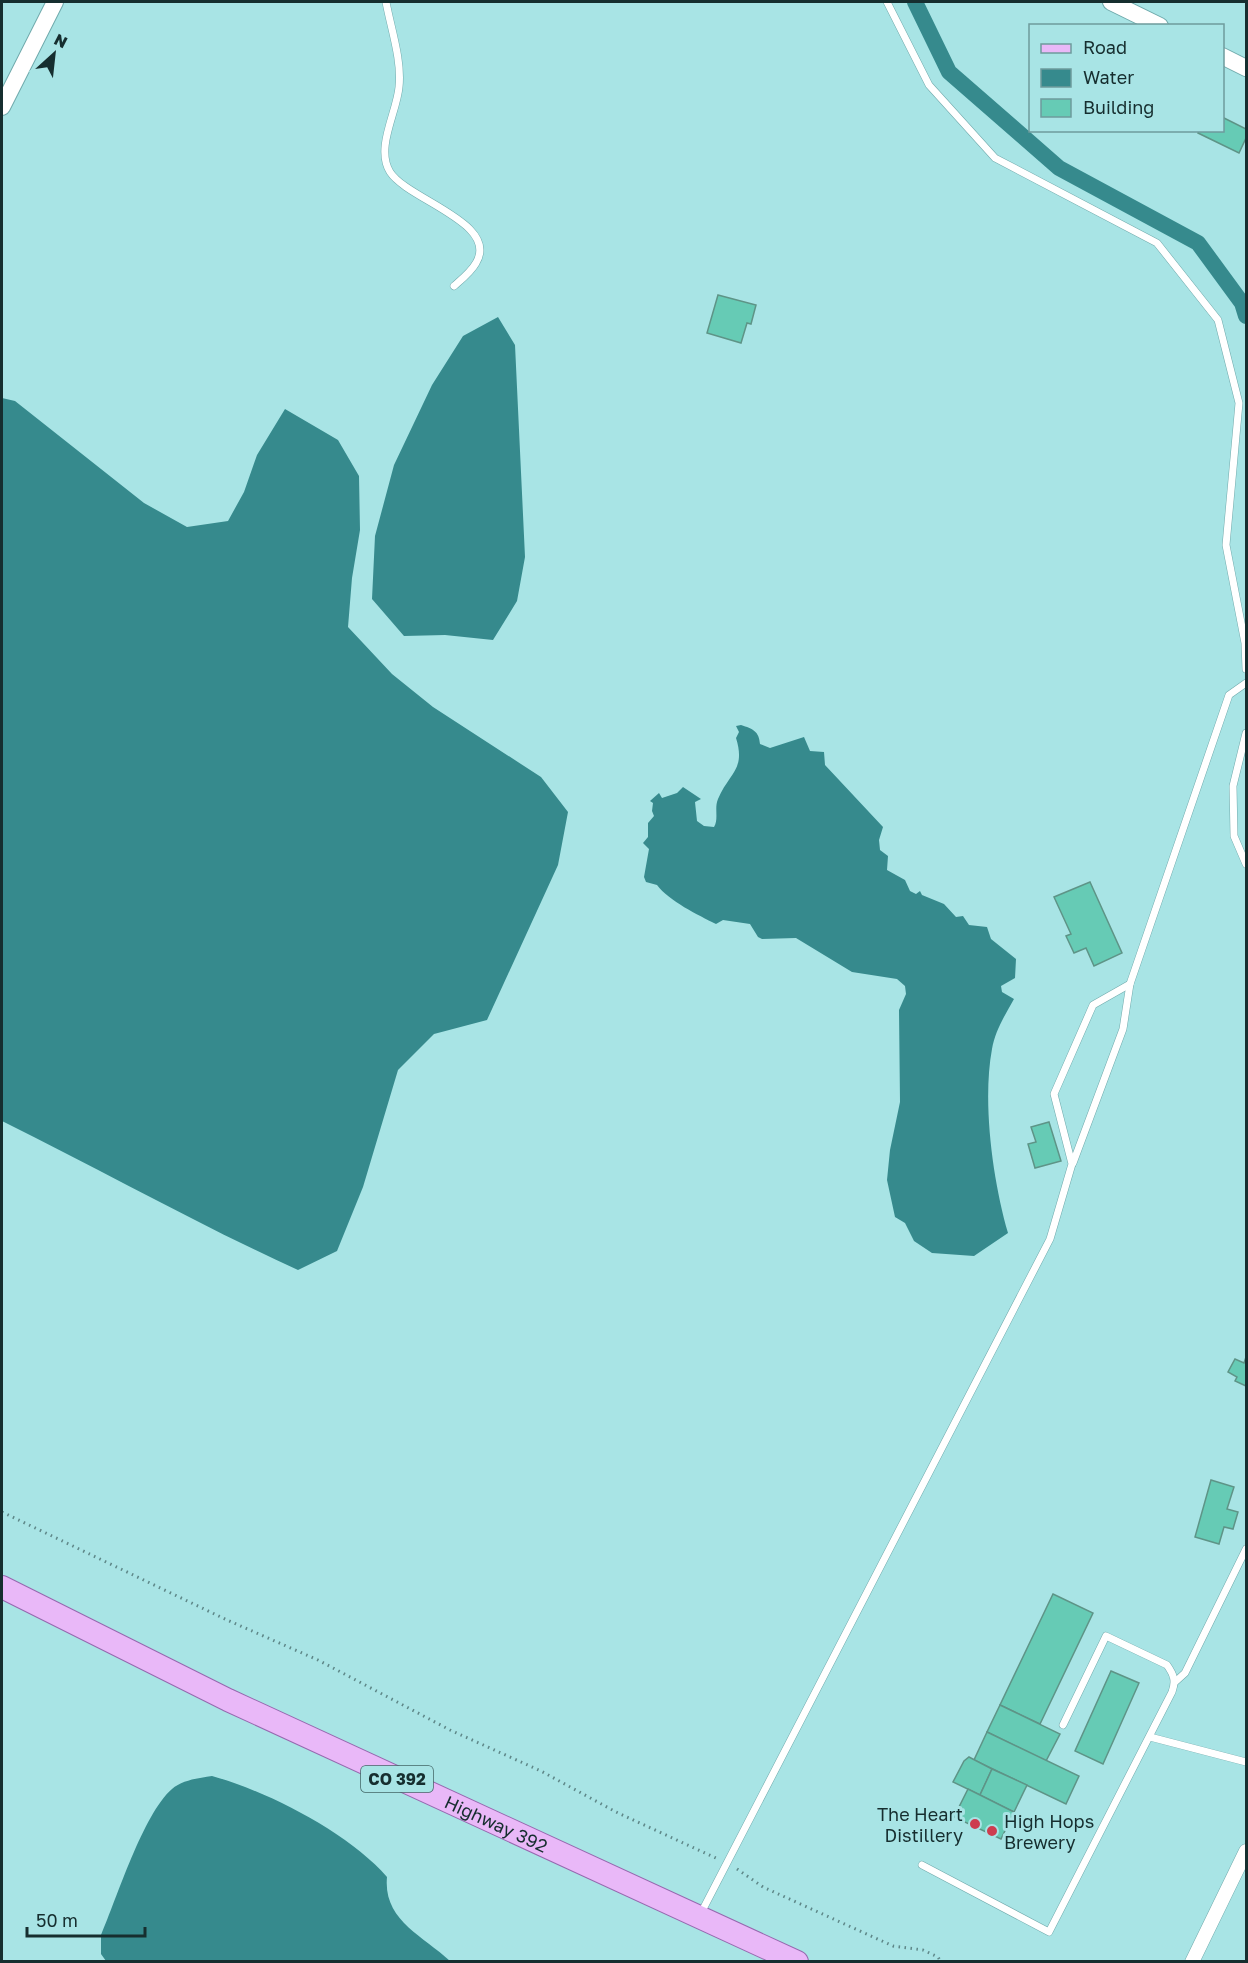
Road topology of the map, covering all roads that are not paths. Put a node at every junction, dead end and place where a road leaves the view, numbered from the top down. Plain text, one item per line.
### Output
1 (55, 2) edge
2 (386, 2) edge
3 (887, 2) edge
4 (1111, 2) edge
5 (1156, 24) edge
6 (1224, 57) edge
7 (1246, 68) edge
8 (2, 107) edge
9 (454, 286) dead end
10 (1246, 669) edge
11 (1246, 683) edge
12 (1246, 733) edge
13 (1246, 864) edge
14 (1130, 984) junction
15 (1072, 1164) junction
16 (1246, 1549) edge
17 (2, 1587) edge
18 (1175, 1682) junction
19 (1063, 1725) dead end
20 (1150, 1737) junction
21 (1246, 1762) edge
22 (1246, 1851) edge
23 (922, 1865) dead end
24 (699, 1916) junction
25 (797, 1962) edge
26 (1192, 1962) edge

1 - 8 street
2 - 9 lane
3 - 10 lane
4 - 5 street
6 - 7 street
11 - 14 lane
12 - 13 lane
14 - 15 lane
14 - 15 lane
15 - 24 lane
16 - 18 lane
17 - 24 main road, Highway 392 / CO 392
18 - 19 lane
18 - 20 lane
20 - 21 lane
20 - 23 lane
22 - 26 street
24 - 25 main road, Highway 392 / CO 392

